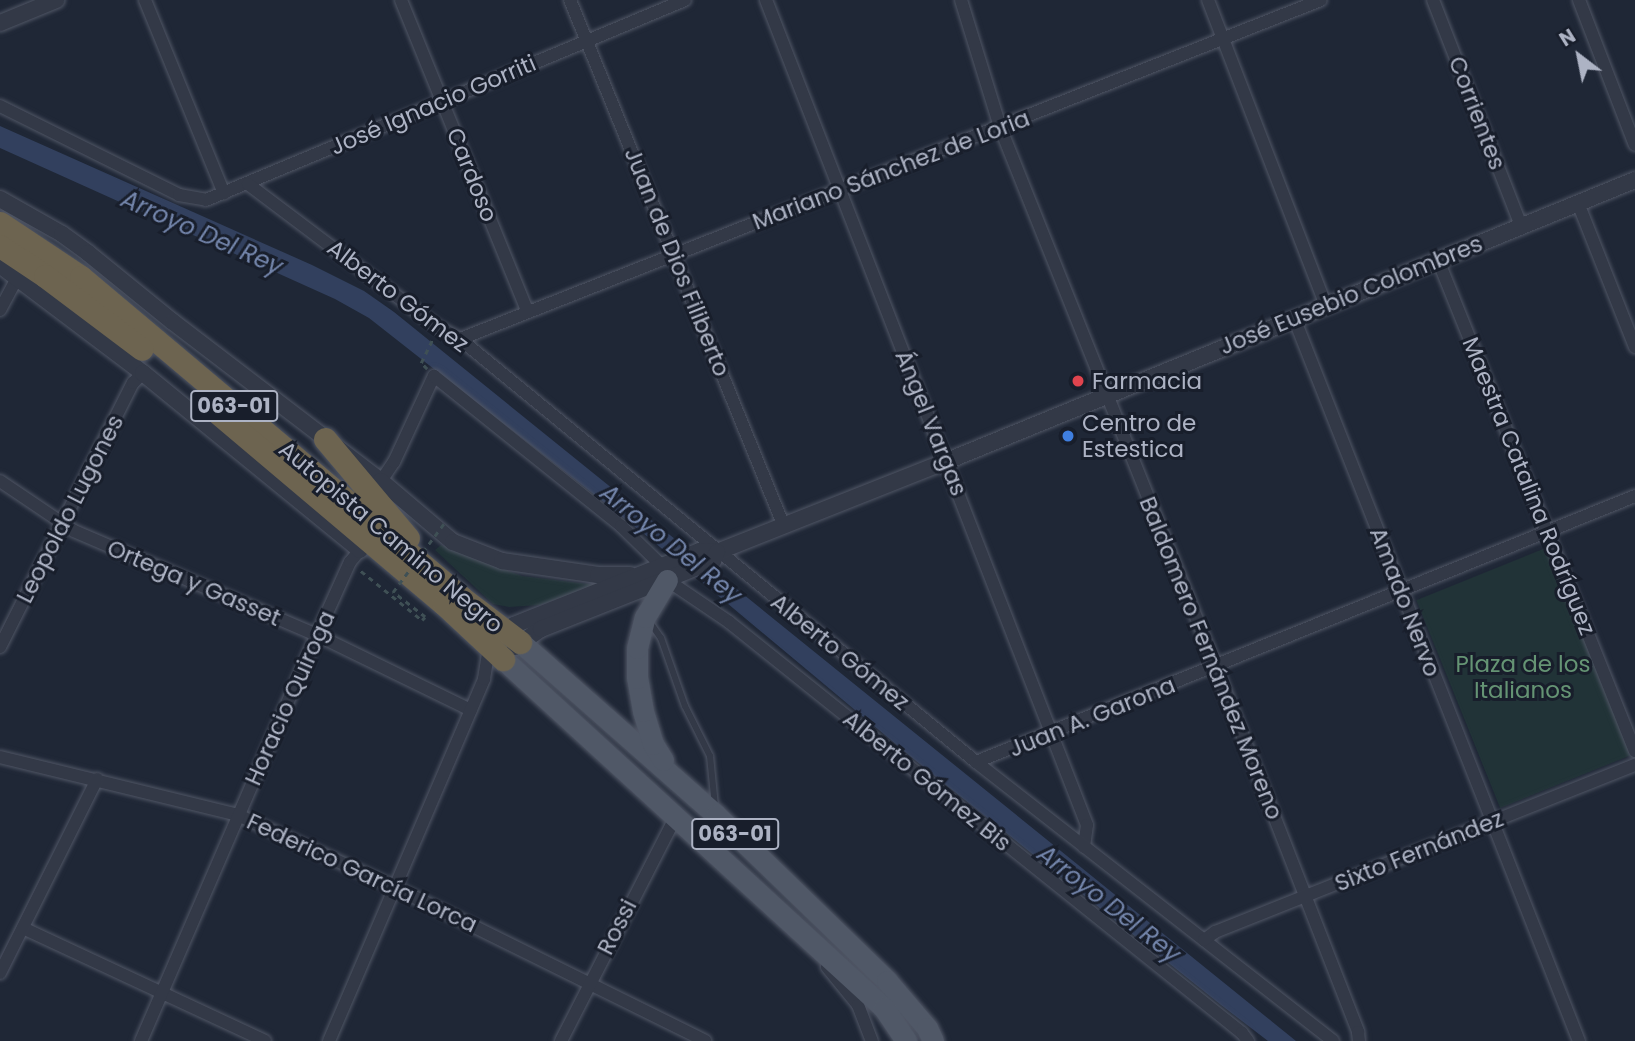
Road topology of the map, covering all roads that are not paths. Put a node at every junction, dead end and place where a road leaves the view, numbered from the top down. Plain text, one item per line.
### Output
1 (56, 0) edge
2 (145, 0) edge
3 (401, 0) edge
4 (570, 0) edge
5 (685, 0) edge
6 (766, 0) edge
7 (961, 0) edge
8 (1208, 0) edge
9 (1321, 0) edge
10 (1433, 0) edge
11 (1578, 0) edge
12 (0, 23) edge
13 (587, 39) junction
14 (1221, 39) junction
15 (443, 101) junction
16 (0, 106) edge
17 (1000, 127) junction
18 (1635, 145) edge
19 (1635, 180) edge
20 (248, 184) junction
21 (839, 192) junction
22 (224, 194) junction
23 (0, 199) edge
24 (1578, 203) junction
25 (0, 223) edge
26 (1521, 226) junction
27 (0, 246) edge
28 (674, 253) junction
29 (1438, 260) junction
30 (0, 265) edge
31 (18, 276) junction
32 (1325, 306) junction
33 (0, 310) edge
34 (527, 311) junction
35 (1294, 318) junction
36 (460, 340) junction
37 (1635, 347) edge
38 (143, 373) junction
39 (1105, 394) junction
40 (325, 439) junction
41 (947, 460) junction
42 (0, 481) edge
43 (382, 481) junction
44 (1635, 496) edge
45 (783, 524) junction
46 (63, 525) junction
47 (1549, 531) junction
48 (710, 555) junction
49 (355, 556) junction
50 (670, 571) junction
51 (640, 575) junction
52 (1401, 592) junction
53 (453, 601) junction
54 (645, 617) junction
55 (317, 635) junction
56 (504, 645) junction
57 (0, 647) edge
58 (1216, 667) junction
59 (484, 679) junction
60 (471, 710) junction
61 (1051, 734) junction
62 (1635, 751) edge
63 (0, 757) edge
64 (976, 762) junction
65 (1635, 765) edge
66 (674, 777) junction
67 (97, 779) junction
68 (238, 815) junction
69 (716, 815) junction
70 (676, 816) junction
71 (1492, 822) junction
72 (1084, 847) junction
73 (396, 888) junction
74 (1306, 896) junction
75 (782, 913) junction
76 (23, 928) junction
77 (1204, 940) junction
78 (0, 974) edge
79 (589, 982) junction
80 (163, 993) junction
81 (141, 1041) edge
82 (265, 1041) edge
83 (329, 1041) edge
84 (561, 1041) edge
85 (705, 1041) edge
86 (872, 1041) edge
87 (906, 1041) edge
88 (933, 1041) edge
89 (1248, 1041) edge
90 (1333, 1041) edge
91 (1359, 1041) edge
92 (1579, 1041) edge

1 - 12 street
2 - 22 street
3 - 15 street, Cardoso
4 - 13 street, Juan de Dios Filiberto
5 - 13 street, José Ignacio Gorriti
6 - 21 street, Ángel Vargas
7 - 17 street, Baldomero Fernández Moreno
8 - 14 street
9 - 14 street, Mariano Sánchez de Loria
10 - 26 street, Corrientes
11 - 18 street
13 - 15 street, José Ignacio Gorriti
13 - 28 street, Juan de Dios Filiberto
14 - 17 street, Mariano Sánchez de Loria
14 - 32 street
15 - 20 street, José Ignacio Gorriti
15 - 34 street, Cardoso
16 - 22 street, José Ignacio Gorriti
17 - 21 street, Mariano Sánchez de Loria
17 - 39 street, Baldomero Fernández Moreno
19 - 24 street, José Eusebio Colombres
20 - 22 street, José Ignacio Gorriti
20 - 36 street, Alberto Gómez
21 - 28 street, Mariano Sánchez de Loria
21 - 41 street, Ángel Vargas
23 - 40 street
24 - 26 street, José Eusebio Colombres
24 - 37 street
25 - 53 highway, Autopista Camino Negro / 063-01
26 - 29 street, José Eusebio Colombres
27 - 53 highway, Autopista Camino Negro / 063-01
28 - 34 street, Mariano Sánchez de Loria
28 - 45 street, Juan de Dios Filiberto
29 - 32 street, José Eusebio Colombres
29 - 47 street, Maestra Catalina Rodríguez
30 - 31 street
31 - 33 street
31 - 38 street
32 - 35 street, José Eusebio Colombres
34 - 36 street, Mariano Sánchez de Loria
35 - 39 street, José Eusebio Colombres
35 - 52 street, Amado Nervo
36 - 48 street, Alberto Gómez
38 - 46 street, Leopoldo Lugones
38 - 49 street
39 - 41 street, José Eusebio Colombres
39 - 58 street, Baldomero Fernández Moreno
40 - 43 street
40 - 53 highway
41 - 45 street, José Eusebio Colombres
41 - 61 street, Ángel Vargas
42 - 46 street, Ortega y Gasset
43 - 50 street, Alberto Gómez Bis
43 - 51 street
44 - 47 street, Juan A. Garona
45 - 48 street, José Eusebio Colombres
46 - 55 street, Ortega y Gasset
46 - 57 street, Leopoldo Lugones
47 - 52 street, Juan A. Garona
47 - 62 street, Maestra Catalina Rodríguez
48 - 50 street, José Eusebio Colombres
48 - 64 street, Alberto Gómez
49 - 53 highway
49 - 55 street, Horacio Quiroga
50 - 51 street, José Eusebio Colombres
50 - 54 main road
50 - 56 street, José Eusebio Colombres
50 - 89 street, Alberto Gómez Bis
51 - 56 street, José Eusebio Colombres
52 - 58 street, Juan A. Garona
52 - 71 street, Amado Nervo
53 - 56 highway, Autopista Camino Negro / 063-01
54 - 66 main road
54 - 69 lane
55 - 60 street, Ortega y Gasset
55 - 68 street, Horacio Quiroga
56 - 59 street
56 - 59 street
56 - 66 main road, 063-01
56 - 70 main road, 063-01
58 - 61 street, Juan A. Garona
58 - 74 street, Baldomero Fernández Moreno
59 - 60 street
60 - 73 street
61 - 64 street, Juan A. Garona
61 - 72 street, Ángel Vargas
63 - 67 street, Federico García Lorca
64 - 72 street, Alberto Gómez
65 - 71 street, Sixto Fernández
66 - 69 main road, 063-01
67 - 68 street, Federico García Lorca
67 - 76 street
68 - 73 street, Federico García Lorca
68 - 80 street, Horacio Quiroga
69 - 88 main road, 063-01
70 - 75 main road, 063-01
70 - 79 street, Rossi
71 - 74 street, Sixto Fernández
71 - 92 street, Amado Nervo
72 - 77 street, Alberto Gómez
73 - 79 street, Federico García Lorca
73 - 83 street
74 - 77 street, Sixto Fernández
74 - 91 street, Baldomero Fernández Moreno
75 - 86 street
75 - 87 main road, 063-01
76 - 78 street
76 - 80 street
77 - 90 street, Alberto Gómez
79 - 84 street, Rossi
79 - 85 street, Federico García Lorca
80 - 81 street, Horacio Quiroga
80 - 82 street

